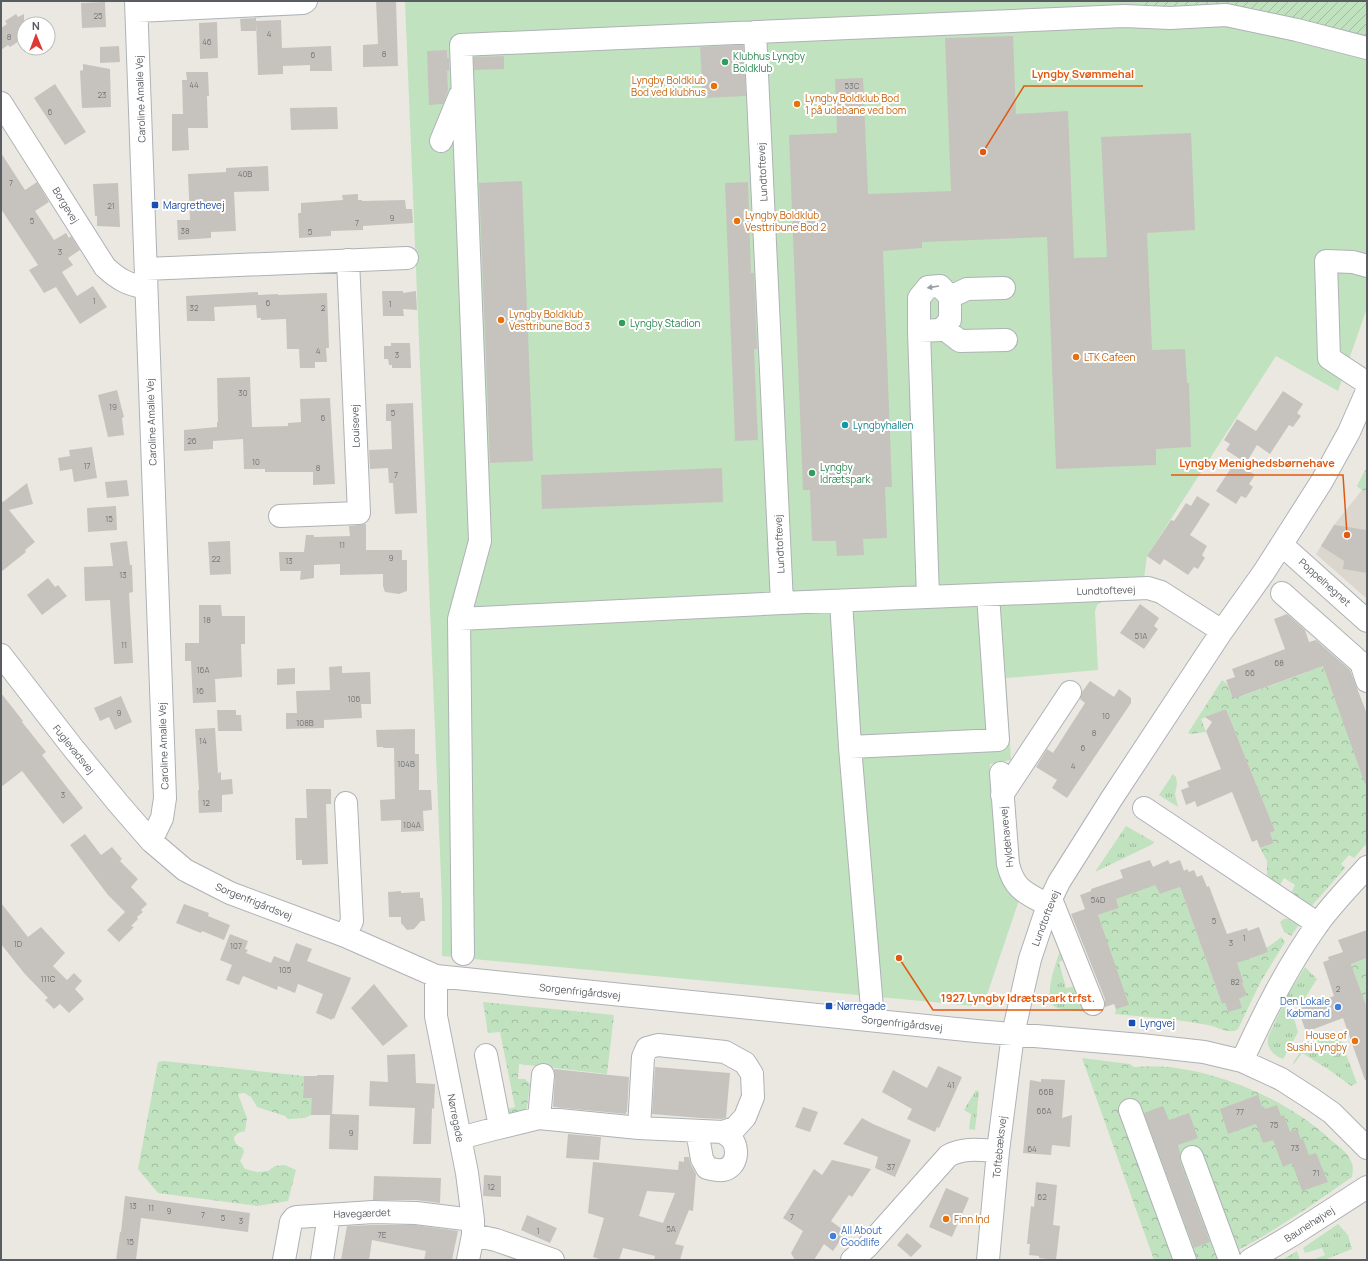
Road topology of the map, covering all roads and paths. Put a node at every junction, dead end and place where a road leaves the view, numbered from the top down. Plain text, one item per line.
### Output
1 (306, 1) edge
2 (136, 6) edge
3 (755, 32) junction
4 (1367, 48) edge
5 (463, 86) junction
6 (1, 103) edge
7 (442, 141) dead end
8 (407, 258) dead end
9 (348, 260) junction
10 (1367, 266) edge
11 (146, 278) junction
12 (1004, 288) dead end
13 (950, 296) junction
14 (943, 328) junction
15 (919, 331) junction
16 (1006, 340) dead end
17 (1367, 383) edge
18 (1367, 391) edge
19 (280, 516) dead end
20 (1282, 545) junction
21 (1282, 593) dead end
22 (988, 595) junction
23 (928, 597) junction
24 (841, 601) junction
25 (782, 603) junction
26 (459, 619) junction
27 (1367, 621) edge
28 (1222, 631) junction
29 (1, 655) edge
30 (1367, 680) edge
31 (1070, 692) dead end
32 (850, 747) junction
33 (1001, 774) dead end
34 (1002, 795) junction
35 (346, 803) dead end
36 (1144, 808) dead end
37 (150, 841) junction
38 (1367, 867) edge
39 (1049, 902) junction
40 (1318, 924) junction
41 (345, 936) junction
42 (463, 954) dead end
43 (436, 976) junction
44 (1093, 1004) dead end
45 (873, 1020) junction
46 (1013, 1034) junction
47 (486, 1055) dead end
48 (1242, 1061) junction
49 (543, 1076) dead end
50 (1130, 1110) dead end
51 (539, 1118) junction
52 (500, 1127) junction
53 (639, 1128) junction
54 (698, 1131) junction
55 (723, 1132) junction
56 (460, 1138) junction
57 (1367, 1148) edge
58 (998, 1151) junction
59 (1192, 1158) dead end
60 (1367, 1187) edge
61 (329, 1215) junction
62 (473, 1228) junction
63 (284, 1260) edge
64 (322, 1260) edge
65 (468, 1260) edge
66 (553, 1260) edge
67 (852, 1260) edge
68 (988, 1260) edge
69 (1185, 1260) edge
70 (1230, 1260) edge
71 (1250, 1260) edge

1 - 2 street
2 - 11 street, Caroline Amalie Vej
3 - 4 street
3 - 5 street
3 - 25 street, Lundtoftevej
5 - 7 street
5 - 26 street
6 - 11 street, Borgevej
8 - 9 street
9 - 11 street
9 - 19 street, Louisevej
10 - 17 street
11 - 37 street, Caroline Amalie Vej
12 - 13 street
13 - 14 street
13 -> 15 street
14 - 15 street
14 - 16 street
15 - 23 street
18 - 20 street, Lundtoftevej
20 - 27 street, Poppelhegnet
20 - 28 street, Lundtoftevej
21 - 30 street
22 - 23 street, Lundtoftevej
22 - 28 street, Lundtoftevej
22 - 32 street
23 - 24 street, Lundtoftevej
24 - 25 street, Lundtoftevej
24 - 32 street
25 - 26 street
26 - 42 street
28 - 39 street, Lundtoftevej
29 - 37 street, Fuglevadsvej
31 - 34 street
32 - 45 street
33 - 34 street, Hyldehavevej
34 - 39 street, Hyldehavevej
35 - 41 street
36 - 40 street
37 - 41 street, Sorgenfrigårdsvej
38 - 40 street
39 - 44 street
39 - 46 street, Lundtoftevej
40 - 48 street
41 - 43 street, Sorgenfrigårdsvej
43 - 45 street, Sorgenfrigårdsvej
43 - 56 street, Nørregade
45 - 46 street, Sorgenfrigårdsvej
46 - 48 street, Sorgenfrigårdsvej
46 - 58 street, Toftebæksvej
47 - 52 street
48 - 57 street, Sorgenfrigårdsvej
49 - 51 street
50 - 69 street
51 - 52 street
51 - 53 street
52 - 56 street
53 - 54 street
53 - 55 street
54 - 55 street
54 - 55 street
56 - 62 street, Nørregade
58 - 67 street
58 - 68 street, Toftebæksvej
59 - 70 street
60 - 71 street, Baunehøjvej
61 - 62 street, Havegærdet
61 - 63 street, Havegærdet
61 - 64 street
62 - 65 street, Nørregade
62 - 66 street, Havegærdet

